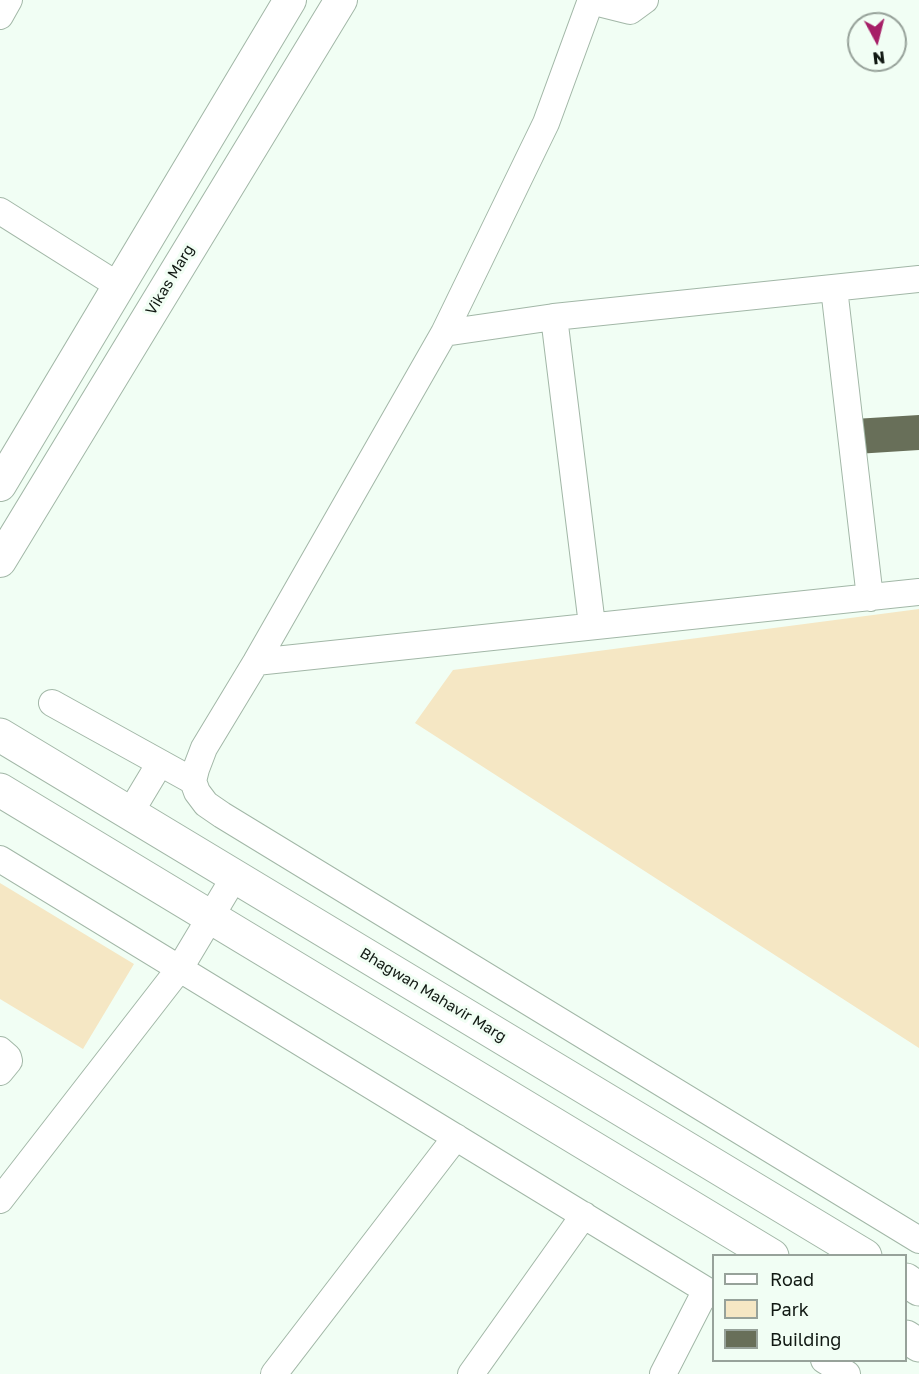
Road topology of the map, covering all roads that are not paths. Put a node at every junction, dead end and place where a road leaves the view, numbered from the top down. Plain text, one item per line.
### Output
1 (9, 0) edge
2 (290, 0) edge
3 (341, 0) edge
4 (645, 0) edge
5 (590, 1) edge
6 (0, 16) edge
7 (0, 211) edge
8 (919, 279) edge
9 (119, 286) junction
10 (834, 288) junction
11 (554, 317) junction
12 (444, 333) junction
13 (0, 485) edge
14 (0, 561) edge
15 (919, 592) edge
16 (870, 598) junction
17 (592, 625) junction
18 (256, 662) junction
19 (52, 702) dead end
20 (0, 735) edge
21 (160, 763) junction
22 (193, 781) junction
23 (0, 790) edge
24 (130, 813) junction
25 (0, 859) edge
26 (235, 876) junction
27 (211, 918) junction
28 (180, 968) junction
29 (0, 1050) edge
30 (0, 1072) edge
31 (456, 1137) junction
32 (0, 1200) edge
33 (584, 1215) junction
34 (919, 1240) edge
35 (769, 1254) edge
36 (862, 1254) edge
37 (710, 1293) edge
38 (827, 1362) edge
39 (274, 1374) edge
40 (471, 1374) edge
41 (663, 1374) edge
42 (847, 1374) edge

1 - 6 street
2 - 9 street
3 - 14 street, Vikas Marg
4 - 5 street
5 - 12 street
7 - 9 street
8 - 10 street
9 - 13 street
10 - 11 street
10 - 16 street
11 - 12 street
11 - 17 street
12 - 18 street
15 - 16 street
16 - 17 street
17 - 18 street
18 - 22 street
19 - 21 street
20 - 24 main road, Bhagwan Mahavir Marg
21 - 22 street
21 - 24 street
22 - 34 street
23 - 27 main road
24 - 26 main road, Bhagwan Mahavir Marg
25 - 28 street
26 - 27 street
26 - 36 main road, Bhagwan Mahavir Marg
27 - 28 street
27 - 35 main road
28 - 31 street
28 - 32 street
29 - 30 street
31 - 33 street
31 - 39 street
33 - 37 street
33 - 40 street
37 - 41 street
38 - 42 street

